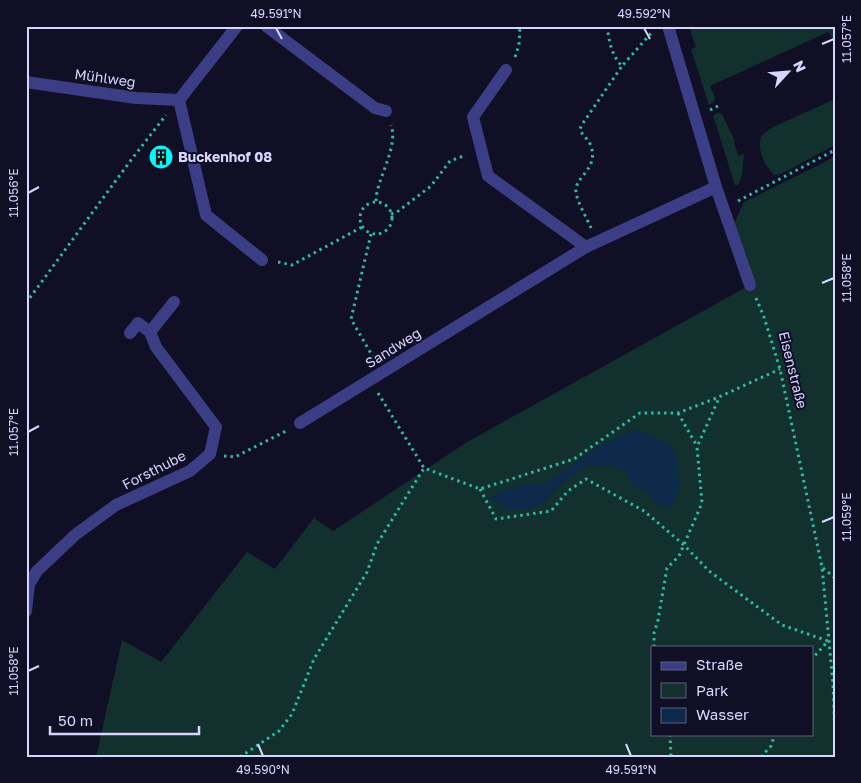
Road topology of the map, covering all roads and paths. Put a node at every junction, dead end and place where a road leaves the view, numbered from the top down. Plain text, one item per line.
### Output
1 (237, 26) edge
2 (266, 26) edge
3 (520, 26) edge
4 (607, 26) edge
5 (663, 28) edge
6 (622, 66) junction
7 (506, 70) joint
8 (26, 82) edge
9 (179, 100) junction
10 (718, 106) dead end
11 (386, 111) joint
12 (708, 111) dead end
13 (169, 112) dead end
14 (481, 149) junction
15 (835, 150) edge
16 (716, 187) junction
17 (376, 202) junction
18 (737, 202) dead end
19 (392, 214) junction
20 (362, 227) junction
21 (371, 234) junction
22 (599, 242) junction
23 (586, 247) junction
24 (262, 260) joint
25 (750, 285) joint
26 (174, 302) dead end
27 (26, 303) edge
28 (150, 332) junction
29 (130, 333) dead end
30 (780, 369) junction
31 (375, 377) junction
32 (719, 397) junction
33 (678, 413) junction
34 (300, 423) joint
35 (698, 447) junction
36 (210, 454) junction
37 (424, 468) junction
38 (480, 489) junction
39 (684, 545) junction
40 (822, 567) junction
41 (835, 578) edge
42 (28, 584) edge
43 (26, 610) edge
44 (828, 641) junction
45 (654, 646) edge
46 (814, 657) edge
47 (835, 734) edge
48 (670, 736) edge
49 (774, 736) edge
50 (240, 757) edge
51 (670, 757) edge
52 (761, 757) edge

1 - 9 street
2 - 11 street
3 - 7 path
4 - 6 path
5 - 6 path
5 - 16 street
6 - 22 path
7 - 14 street
8 - 9 street, Mühlweg
9 - 24 street
10 - 12 path
11 - 17 path
13 - 27 path
14 - 19 path
14 - 23 street
15 - 18 path
16 - 22 street, Sandweg
16 - 25 street
17 - 19 path
17 - 20 path
19 - 21 path
20 - 21 path
20 - 24 path
21 - 31 path
22 - 23 street, Sandweg
23 - 31 street, Sandweg
25 - 30 path, Eisenstraße
26 - 28 street
28 - 29 street
28 - 36 street
30 - 32 path
30 - 40 path, Eisenstraße
31 - 34 street, Sandweg
31 - 37 path
32 - 33 path
32 - 35 path
33 - 35 path
33 - 38 path
34 - 36 path
35 - 39 path
36 - 42 street, Forsthube
37 - 38 path
37 - 50 path
38 - 39 path
39 - 44 path
39 - 45 path
40 - 41 path
40 - 44 path, Eisenstraße
42 - 43 street
44 - 46 path
44 - 47 path, Eisenstraße
48 - 51 path
49 - 52 path

